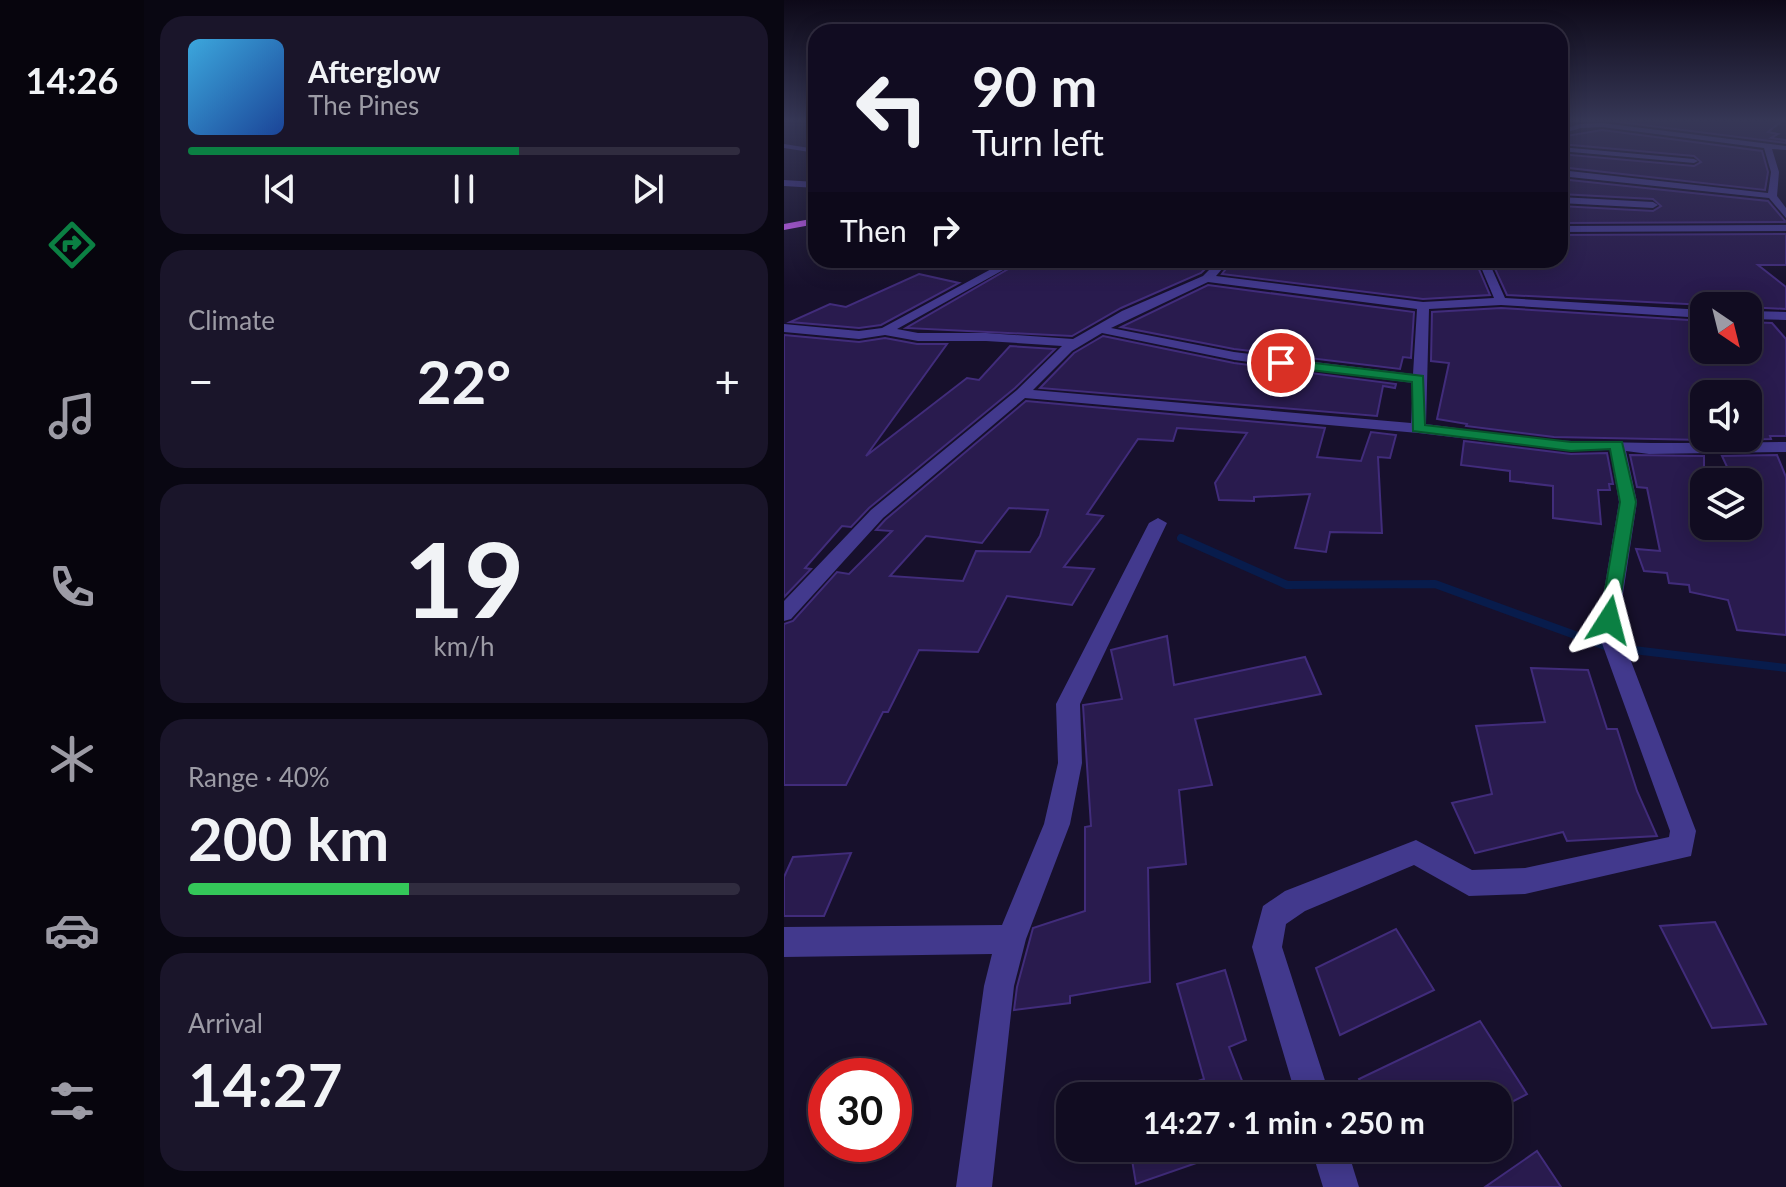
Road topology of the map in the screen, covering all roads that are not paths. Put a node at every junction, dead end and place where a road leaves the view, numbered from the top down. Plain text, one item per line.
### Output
1 (1591, 176) edge
2 (1684, 176) edge
3 (1774, 176) edge
4 (784, 183) edge
5 (808, 184) edge
6 (1678, 186) junction
7 (1772, 196) junction
8 (1568, 200) edge
9 (1653, 205) dead end
10 (1786, 215) edge
11 (808, 222) edge
12 (784, 227) edge
13 (1772, 228) junction
14 (1786, 228) edge
15 (1568, 229) edge
16 (1786, 242) edge
17 (1001, 268) edge
18 (1217, 268) edge
19 (1487, 268) edge
20 (1207, 278) junction
21 (1501, 301) junction
22 (1423, 306) junction
23 (1690, 313) edge
24 (1762, 315) edge
25 (1786, 316) edge
26 (784, 328) edge
27 (1099, 329) junction
28 (885, 331) junction
29 (1076, 343) junction
30 (1418, 379) junction
31 (1022, 393) junction
32 (1418, 428) junction
33 (1617, 445) junction
34 (1785, 449) edge
35 (1158, 523) dead end
36 (784, 614) edge
37 (1011, 939) junction
38 (784, 942) edge
39 (1309, 1082) edge
40 (1333, 1162) edge
41 (974, 1187) edge
42 (1341, 1187) edge

1 - 6 street
2 - 6 street
3 - 7 street
4 - 5 street
6 - 7 street
7 - 10 street
8 - 9 street
11 - 12 main road
13 - 14 street
13 - 15 street
13 - 16 street
17 - 28 street
18 - 20 street
19 - 21 street
20 - 22 street
20 - 27 street
21 - 22 street
21 - 23 street
22 - 30 street
24 - 25 street
26 - 28 street
27 - 29 street
27 - 30 street
28 - 29 street
29 - 31 street
30 - 32 street
31 - 32 street
31 - 36 street
32 - 33 street
33 - 34 street
33 - 39 street
35 - 37 street
37 - 38 street
37 - 41 street
40 - 42 street

